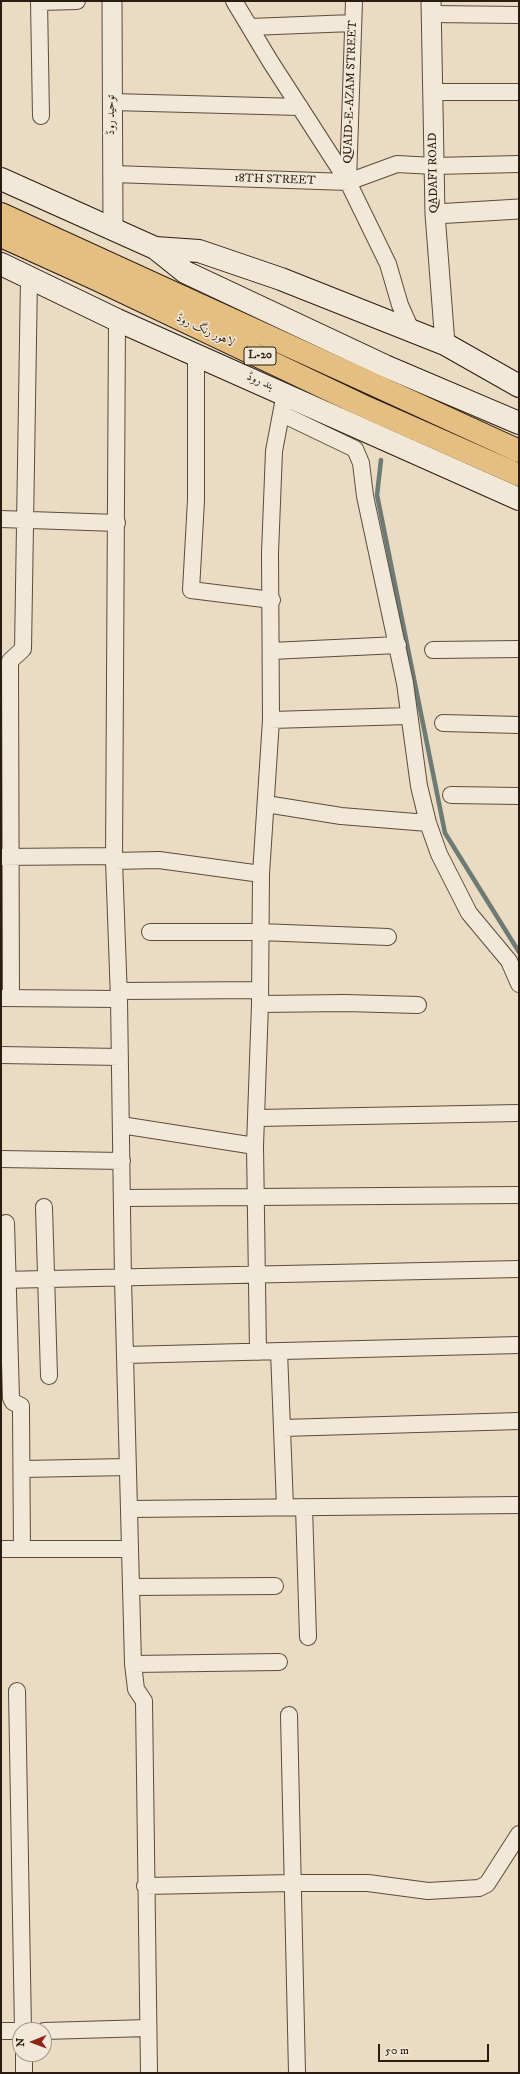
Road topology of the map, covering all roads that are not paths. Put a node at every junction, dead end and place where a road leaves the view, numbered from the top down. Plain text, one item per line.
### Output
1 (77, 1) edge
2 (112, 1) edge
3 (234, 1) edge
4 (354, 1) edge
5 (40, 2) edge
6 (431, 8) edge
7 (519, 15) edge
8 (354, 23) junction
9 (250, 27) junction
10 (432, 92) junction
11 (519, 92) edge
12 (112, 102) junction
13 (300, 107) junction
14 (41, 116) dead end
15 (519, 164) edge
16 (434, 166) junction
17 (113, 174) junction
18 (1, 179) edge
19 (348, 182) junction
20 (519, 209) edge
21 (1, 214) edge
22 (435, 214) junction
23 (113, 229) junction
24 (1, 236) edge
25 (155, 248) junction
26 (1, 264) edge
27 (29, 278) junction
28 (117, 320) junction
29 (412, 332) junction
30 (445, 344) junction
31 (196, 355) junction
32 (519, 386) edge
33 (284, 404) junction
34 (519, 423) edge
35 (519, 451) edge
36 (519, 475) edge
37 (519, 499) edge
38 (1, 519) edge
39 (24, 520) junction
40 (117, 523) junction
41 (272, 600) junction
42 (398, 645) junction
43 (519, 649) edge
44 (433, 650) dead end
45 (271, 651) junction
46 (409, 716) junction
47 (270, 720) junction
48 (443, 724) dead end
49 (519, 725) edge
50 (451, 795) dead end
51 (519, 796) edge
52 (266, 804) junction
53 (428, 823) junction
54 (5, 857) edge
55 (114, 858) junction
56 (261, 874) junction
57 (150, 932) dead end
58 (260, 932) junction
59 (388, 937) dead end
60 (519, 984) edge
61 (119, 995) junction
62 (260, 997) junction
63 (6, 998) edge
64 (418, 1005) dead end
65 (1, 1055) edge
66 (120, 1057) junction
67 (519, 1113) edge
68 (257, 1118) junction
69 (121, 1125) junction
70 (255, 1146) junction
71 (1, 1159) edge
72 (122, 1161) junction
73 (519, 1195) edge
74 (256, 1196) junction
75 (122, 1198) junction
76 (44, 1207) dead end
77 (6, 1223) dead end
78 (519, 1269) edge
79 (256, 1274) junction
80 (123, 1279) junction
81 (4, 1280) edge
82 (46, 1280) junction
83 (519, 1345) edge
84 (279, 1351) junction
85 (258, 1352) junction
86 (125, 1355) junction
87 (49, 1376) dead end
88 (519, 1421) edge
89 (283, 1428) junction
90 (128, 1467) junction
91 (22, 1469) junction
92 (519, 1505) edge
93 (285, 1507) junction
94 (304, 1507) junction
95 (129, 1509) junction
96 (1, 1549) edge
97 (22, 1549) junction
98 (130, 1550) junction
99 (275, 1586) dead end
100 (131, 1587) junction
101 (308, 1637) dead end
102 (279, 1662) dead end
103 (133, 1664) junction
104 (17, 1691) dead end
105 (289, 1715) dead end
106 (519, 1834) edge
107 (292, 1883) junction
108 (145, 1886) junction
109 (23, 2022) edge
110 (148, 2028) junction
111 (52, 2030) edge
112 (1, 2031) edge
113 (12, 2031) edge
114 (24, 2062) edge
115 (24, 2073) edge
116 (149, 2073) edge
117 (297, 2073) edge

1 - 5 street
2 - 12 street, توحید روڈ
3 - 9 street
4 - 8 street, QUAID-E-AZAM STREET
5 - 14 street
6 - 7 street
6 - 10 street, QADAFI ROAD
8 - 9 street
8 - 19 street, QUAID-E-AZAM STREET
9 - 13 street
10 - 11 street
10 - 16 street, QADAFI ROAD
12 - 13 street
12 - 17 street, توحید روڈ
13 - 19 street
15 - 16 street, 18TH STREET
16 - 19 street, 18TH STREET
16 - 22 street, QADAFI ROAD
17 - 19 street, 18TH STREET
17 - 23 street, توحید روڈ
18 - 23 main road
19 - 29 street
20 - 22 street
21 - 35 highway, لاہور رنگ روڈ / L-20
22 - 30 street, QADAFI ROAD
23 - 25 main road
24 - 36 highway, لاہور رنگ روڈ / L-20
25 - 29 main road
25 - 34 main road
26 - 27 main road, بند روڈ
27 - 28 main road, بند روڈ
27 - 39 street
28 - 31 main road, بند روڈ
28 - 40 street
29 - 30 main road
30 - 32 main road
31 - 33 main road, بند روڈ
31 - 41 street
33 - 37 main road, بند روڈ
33 - 41 street
33 - 42 street
38 - 39 street
39 - 40 street
39 - 54 street
40 - 55 street
41 - 45 street
42 - 45 street
42 - 46 street
43 - 44 street
45 - 47 street
46 - 47 street
46 - 53 street
47 - 52 street
48 - 49 street
50 - 51 street
52 - 53 street
52 - 56 street
53 - 60 street
54 - 55 street
54 - 63 street
55 - 56 street
55 - 61 street
56 - 58 street
57 - 58 street
58 - 59 street
58 - 62 street
61 - 62 street
61 - 63 street
61 - 66 street
62 - 64 street
62 - 68 street
65 - 66 street
66 - 69 street
67 - 68 street
68 - 70 street
69 - 70 street
69 - 72 street
70 - 74 street
71 - 72 street
72 - 75 street
73 - 74 street
74 - 75 street
74 - 79 street
75 - 80 street
76 - 82 street
77 - 81 street
78 - 79 street
79 - 80 street
79 - 85 street
80 - 82 street
80 - 86 street
81 - 82 street
81 - 91 street
82 - 87 street
83 - 84 street
84 - 85 street
84 - 89 street
85 - 86 street
86 - 90 street
88 - 89 street
89 - 93 street
90 - 91 street
90 - 95 street
91 - 97 street
92 - 94 street
93 - 94 street
93 - 95 street
94 - 101 street
95 - 98 street
96 - 97 street
97 - 98 street
98 - 100 street
99 - 100 street
100 - 103 street
102 - 103 street
103 - 108 street
104 - 109 street
105 - 107 street
106 - 107 street
107 - 108 street
107 - 117 street
108 - 110 street
110 - 111 street
110 - 116 street
112 - 113 street
114 - 115 street

